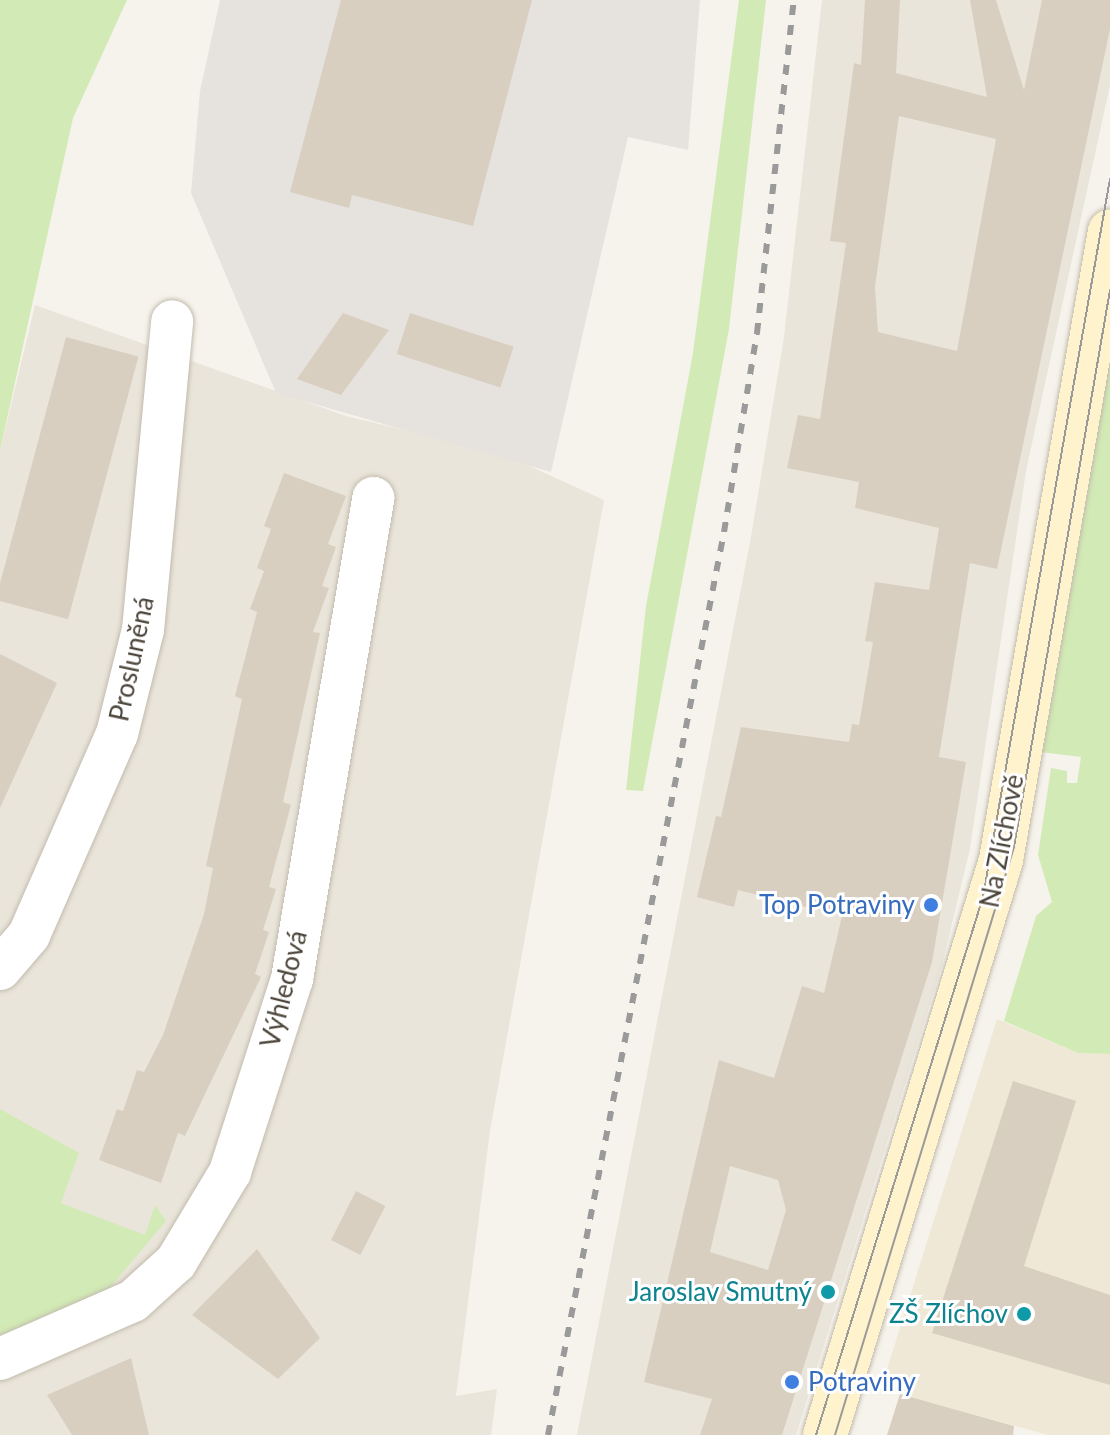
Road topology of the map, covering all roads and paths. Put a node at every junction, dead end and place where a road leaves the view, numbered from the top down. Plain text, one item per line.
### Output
1 (1110, 231) edge
2 (172, 321) dead end
3 (373, 498) dead end
4 (0, 969) edge
5 (0, 1359) edge
6 (825, 1435) edge

1 - 6 street, Na Zlíchově
2 - 4 street, Prosluněná
3 - 5 street, Výhledová

